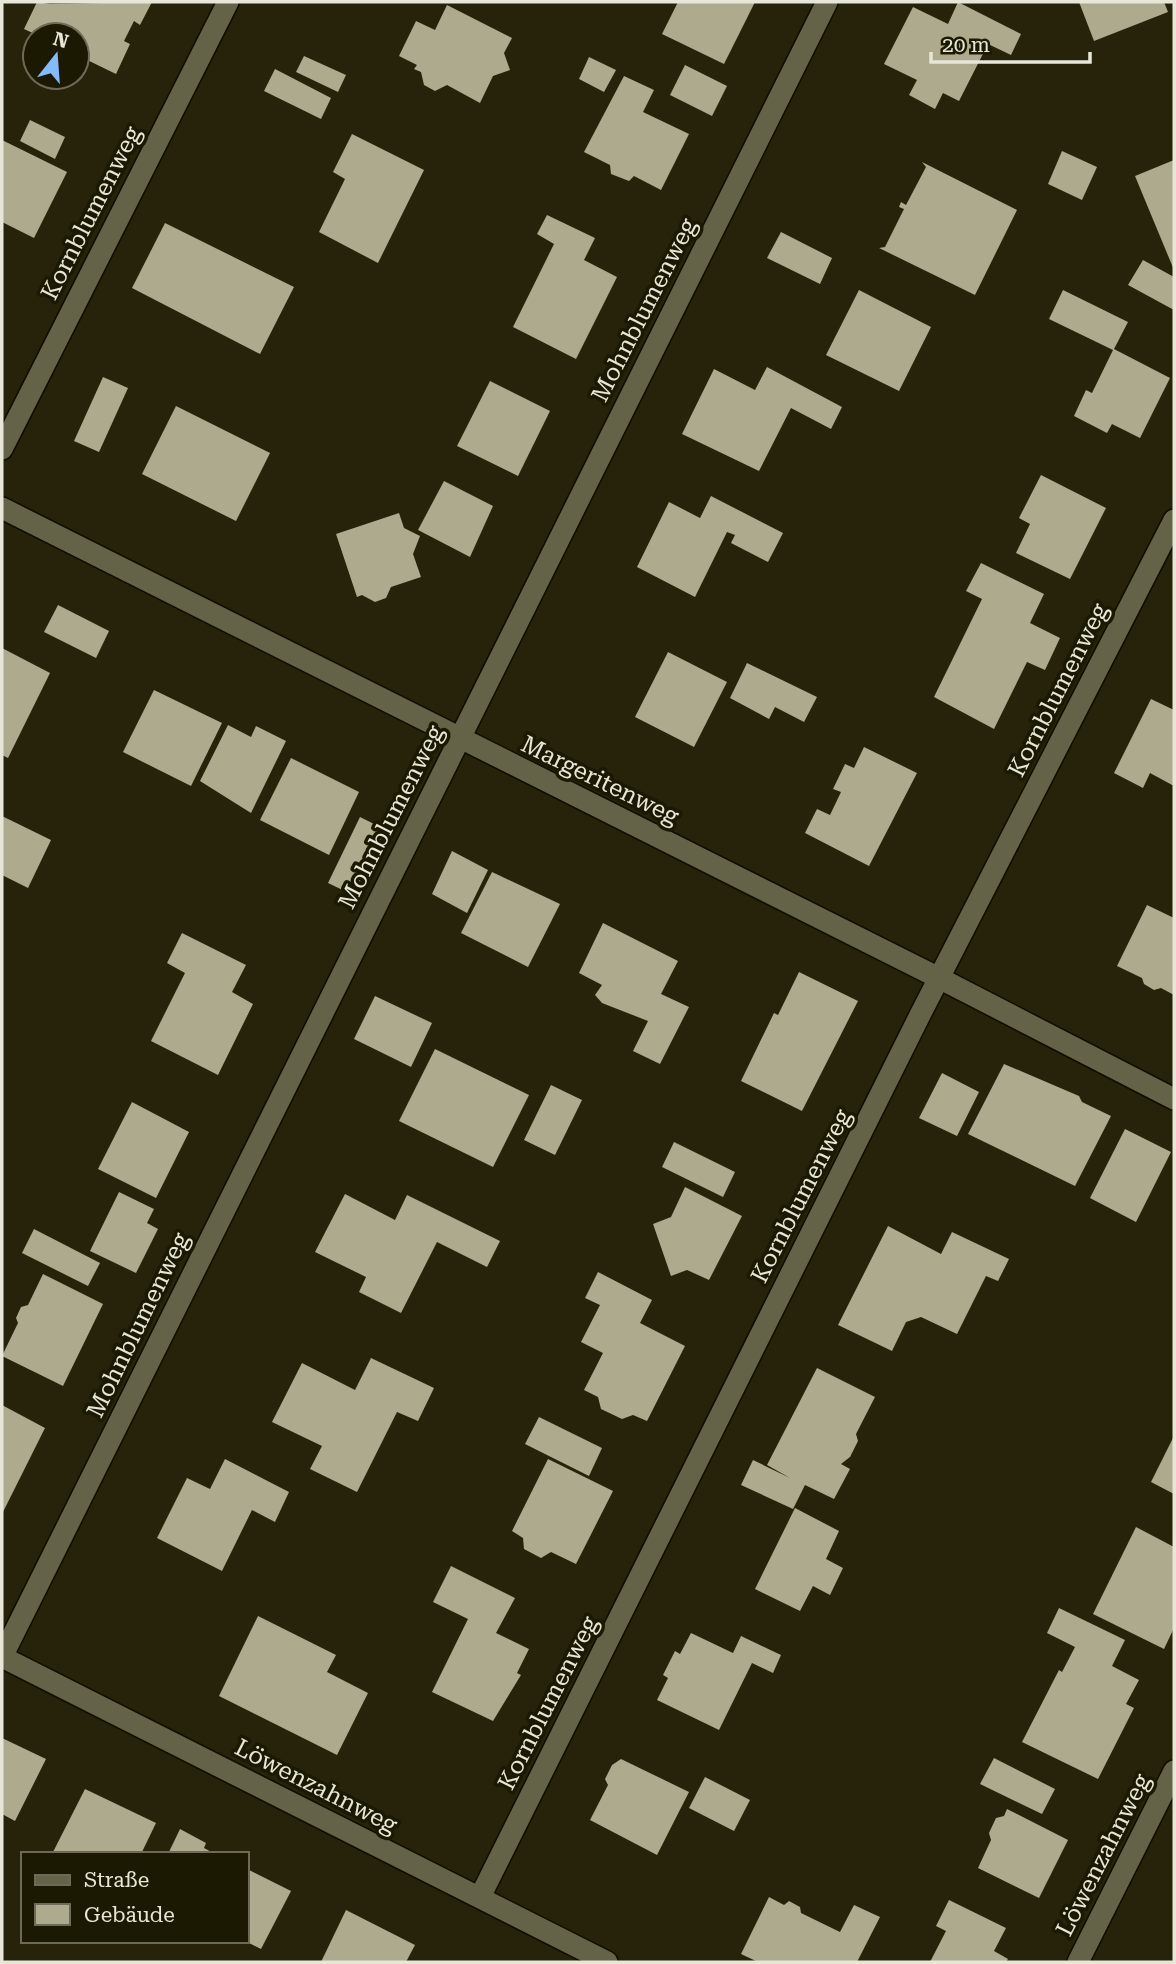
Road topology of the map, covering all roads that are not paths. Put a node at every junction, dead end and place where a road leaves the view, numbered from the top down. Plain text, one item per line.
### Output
1 (228, 2) edge
2 (827, 2) edge
3 (2, 449) edge
4 (2, 508) edge
5 (1174, 520) edge
6 (459, 740) junction
7 (939, 978) junction
8 (1174, 1099) edge
9 (2, 1657) edge
10 (1174, 1771) edge
11 (480, 1897) junction
12 (607, 1962) edge
13 (1078, 1962) edge

1 - 3 street, Kornblumenweg
2 - 6 street, Mohnblumenweg
4 - 6 street, Margeritenweg
5 - 7 street, Kornblumenweg
6 - 7 street, Margeritenweg
6 - 9 street, Mohnblumenweg
7 - 8 street, Margeritenweg
7 - 11 street, Kornblumenweg
9 - 11 street, Löwenzahnweg
10 - 13 street, Löwenzahnweg
11 - 12 street, Löwenzahnweg

